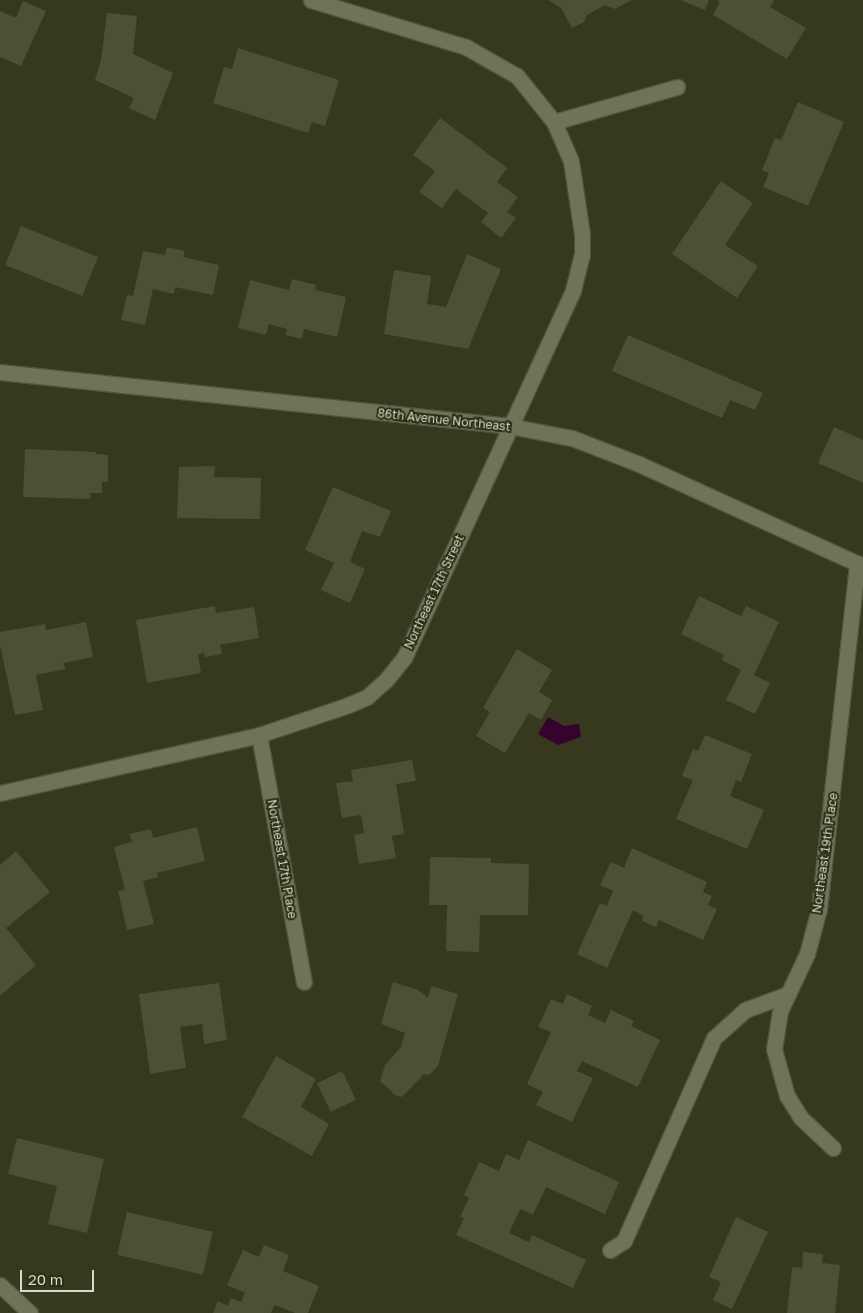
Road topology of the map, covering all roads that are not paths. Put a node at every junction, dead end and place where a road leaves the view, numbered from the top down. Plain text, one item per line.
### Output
1 (311, 0) edge
2 (677, 87) dead end
3 (554, 122) junction
4 (0, 372) edge
5 (510, 426) junction
6 (860, 564) edge
7 (259, 735) junction
8 (0, 793) edge
9 (304, 982) dead end
10 (788, 994) junction
11 (833, 1148) dead end
12 (610, 1250) dead end
13 (0, 1285) edge
14 (30, 1313) edge

1 - 3 street, Northeast 17th Street
2 - 3 street
3 - 5 street, Northeast 17th Street
4 - 5 street, 86th Avenue Northeast
5 - 6 street, 86th Avenue Northeast
5 - 7 street, Northeast 17th Street
6 - 10 street, Northeast 19th Place
7 - 8 street, Northeast 17th Street
7 - 9 street, Northeast 17th Place
10 - 11 street, Northeast 19th Place
10 - 12 street
13 - 14 street

